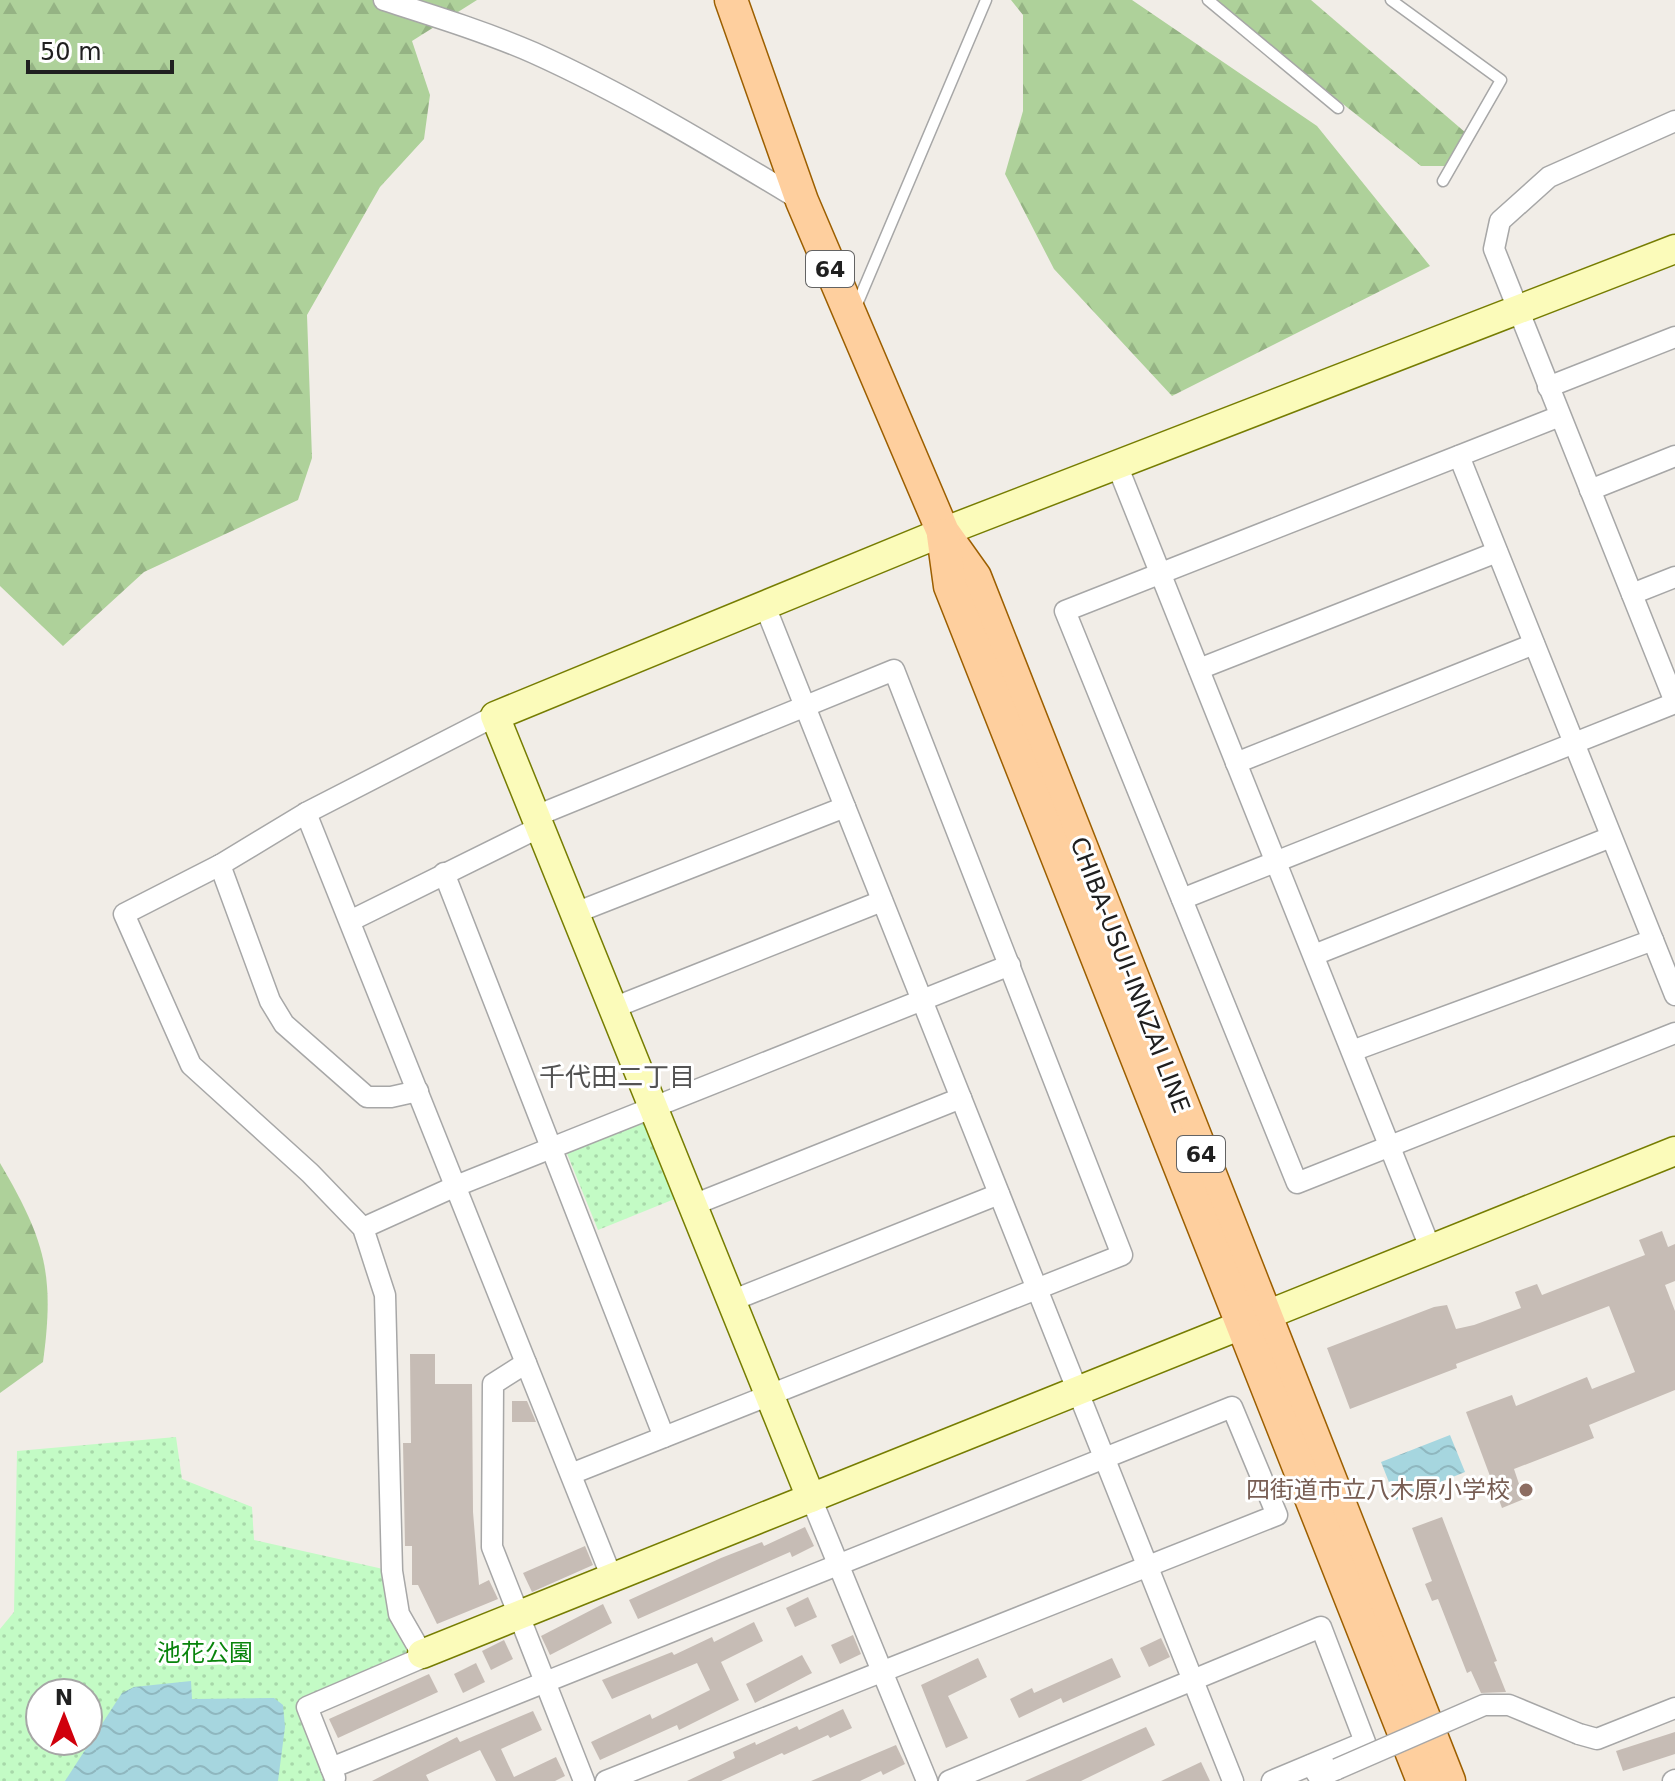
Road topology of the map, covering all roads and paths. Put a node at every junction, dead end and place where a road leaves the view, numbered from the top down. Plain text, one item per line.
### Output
1 (384, 0) edge
2 (731, 0) edge
3 (986, 0) edge
4 (1208, 0) edge
5 (1391, 0) edge
6 (1338, 108) dead end
7 (1675, 121) edge
8 (1443, 181) dead end
9 (802, 201) junction
10 (1675, 249) edge
11 (1517, 311) junction
12 (851, 318) junction
13 (1675, 337) edge
14 (1548, 387) junction
15 (1560, 416) junction
16 (1459, 456) junction
17 (1675, 456) edge
18 (1117, 465) junction
19 (1590, 490) junction
20 (943, 532) junction
21 (1497, 552) junction
22 (1161, 573) junction
23 (1675, 577) edge
24 (1632, 594) junction
25 (765, 606) junction
26 (1534, 644) junction
27 (1199, 669) junction
28 (1675, 702) edge
29 (804, 705) junction
30 (495, 716) junction
31 (1574, 743) junction
32 (1236, 763) junction
33 (845, 807) junction
34 (306, 813) junction
35 (538, 822) junction
36 (1611, 837) junction
37 (1276, 861) junction
38 (220, 865) junction
39 (444, 873) junction
40 (1182, 899) junction
41 (882, 901) junction
42 (575, 913) junction
43 (350, 921) junction
44 (1653, 940) junction
45 (1314, 955) junction
46 (1010, 965) junction
47 (1675, 995) edge
48 (922, 1000) junction
49 (613, 1008) junction
50 (1675, 1033) edge
51 (1352, 1051) junction
52 (418, 1091) junction
53 (961, 1098) junction
54 (653, 1107) junction
55 (1390, 1146) junction
56 (551, 1148) junction
57 (1675, 1151) edge
58 (456, 1186) junction
59 (999, 1194) junction
60 (693, 1205) junction
61 (363, 1228) junction
62 (1431, 1250) junction
63 (1037, 1289) junction
64 (731, 1301) junction
65 (1254, 1321) junction
66 (526, 1363) junction
67 (1078, 1391) junction
68 (769, 1395) junction
69 (664, 1437) junction
70 (1104, 1458) junction
71 (571, 1474) junction
72 (811, 1498) junction
73 (838, 1565) junction
74 (1147, 1566) junction
75 (612, 1578) junction
76 (517, 1616) junction
77 (422, 1654) junction
78 (882, 1672) junction
79 (1192, 1680) junction
80 (544, 1683) junction
81 (1675, 1708) edge
82 (1311, 1765) junction
83 (334, 1775) edge
84 (584, 1781) edge
85 (606, 1781) edge
86 (927, 1781) edge
87 (949, 1781) edge
88 (1233, 1781) edge
89 (1272, 1781) edge
90 (1423, 1781) edge
91 (1449, 1781) edge

1 - 9 street
2 - 9 main road, CHIBA-USUI-INNZAI LINE / 64
3 - 12 lane
4 - 6 lane
5 - 8 lane
7 - 11 street
9 - 12 main road, CHIBA-USUI-INNZAI LINE / 64
10 - 11 street
11 - 14 street
11 - 18 street
12 - 20 main road, CHIBA-USUI-INNZAI LINE / 64
13 - 14 street
14 - 15 street
15 - 16 street
15 - 19 street
16 - 21 street
16 - 22 street
17 - 19 street
18 - 20 street
18 - 22 street
19 - 24 street
20 - 25 street
20 - 65 main road, CHIBA-USUI-INNZAI LINE / 64
21 - 26 street
21 - 27 street
22 - 27 street
22 - 40 street
23 - 24 street
24 - 28 street
25 - 29 street
25 - 30 street
26 - 31 street
26 - 32 street
27 - 32 street
28 - 31 street
29 - 33 street
29 - 35 street
29 - 46 street
30 - 34 street
30 - 35 street
31 - 36 street
31 - 37 street
32 - 37 street
33 - 41 street
33 - 42 street
34 - 38 street
34 - 43 street
35 - 39 street
35 - 42 street
36 - 44 street
36 - 45 street
37 - 40 street
37 - 45 street
38 - 52 street
38 - 61 street
39 - 43 street
39 - 56 street
40 - 55 street
41 - 48 street
41 - 49 street
42 - 49 street
43 - 52 street
44 - 47 street
44 - 51 street
45 - 51 street
46 - 48 street
46 - 63 street
48 - 53 street
48 - 54 street
49 - 54 street
50 - 55 street
51 - 55 street
52 - 58 street
53 - 59 street
53 - 60 street
54 - 56 street
54 - 60 street
55 - 62 street
56 - 58 street
56 - 69 street
57 - 62 street
58 - 61 street
58 - 66 street
59 - 63 street
59 - 64 street
60 - 64 street
61 - 77 street
62 - 65 street
63 - 67 street
63 - 68 street
64 - 68 street
65 - 67 street
65 - 90 main road, CHIBA-USUI-INNZAI LINE / 64
65 - 91 main road, CHIBA-USUI-INNZAI LINE / 64
66 - 71 street
66 - 76 street
67 - 70 street
67 - 72 street
68 - 69 street
68 - 72 street
69 - 71 street
70 - 73 street
70 - 74 street
70 - 74 street
71 - 75 street
72 - 73 street
72 - 75 street
73 - 78 street
73 - 80 street
74 - 78 street
74 - 79 street
75 - 76 street
76 - 77 street
76 - 80 street
77 - 83 street
78 - 85 street
78 - 86 street
79 - 82 street
79 - 87 street
79 - 88 street
80 - 83 street
80 - 84 street
81 - 82 street, bridge
82 - 89 street

